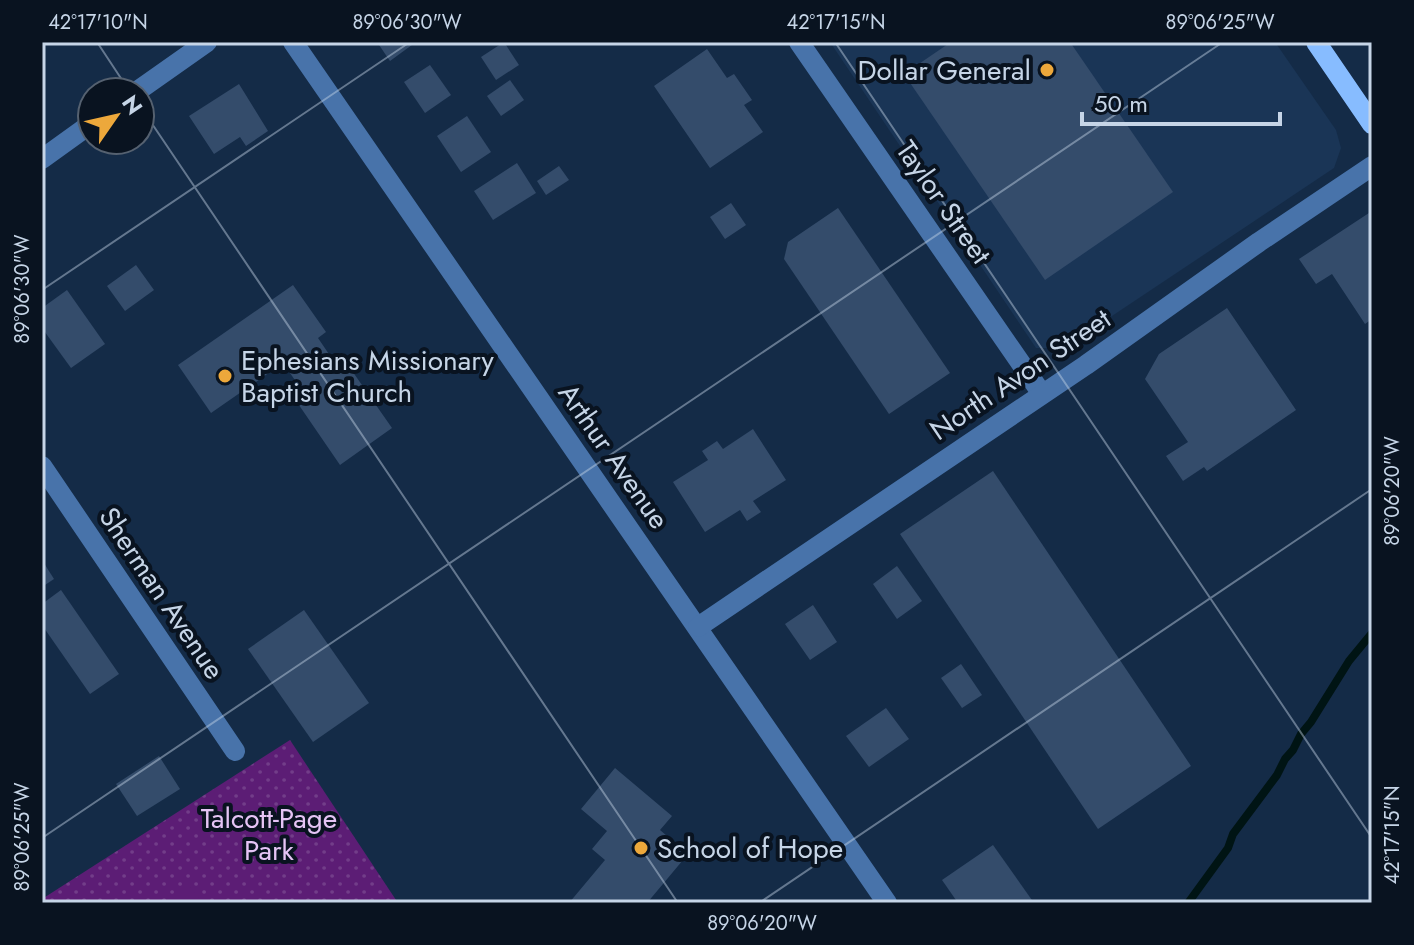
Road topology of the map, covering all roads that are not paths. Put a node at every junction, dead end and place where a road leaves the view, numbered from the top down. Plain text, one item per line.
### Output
1 (207, 42) edge
2 (293, 42) edge
3 (799, 42) edge
4 (1316, 42) edge
5 (156, 78) edge
6 (1372, 124) edge
7 (76, 135) edge
8 (42, 159) edge
9 (1372, 166) edge
10 (1042, 394) junction
11 (42, 466) edge
12 (698, 627) junction
13 (235, 751) dead end
14 (887, 903) edge

1 - 5 street
2 - 12 street, Arthur Avenue
3 - 10 street, Taylor Street
4 - 6 main road
7 - 8 street
9 - 10 street, North Avon Street
10 - 12 street, North Avon Street
11 - 13 street, Sherman Avenue
12 - 14 street, Arthur Avenue

